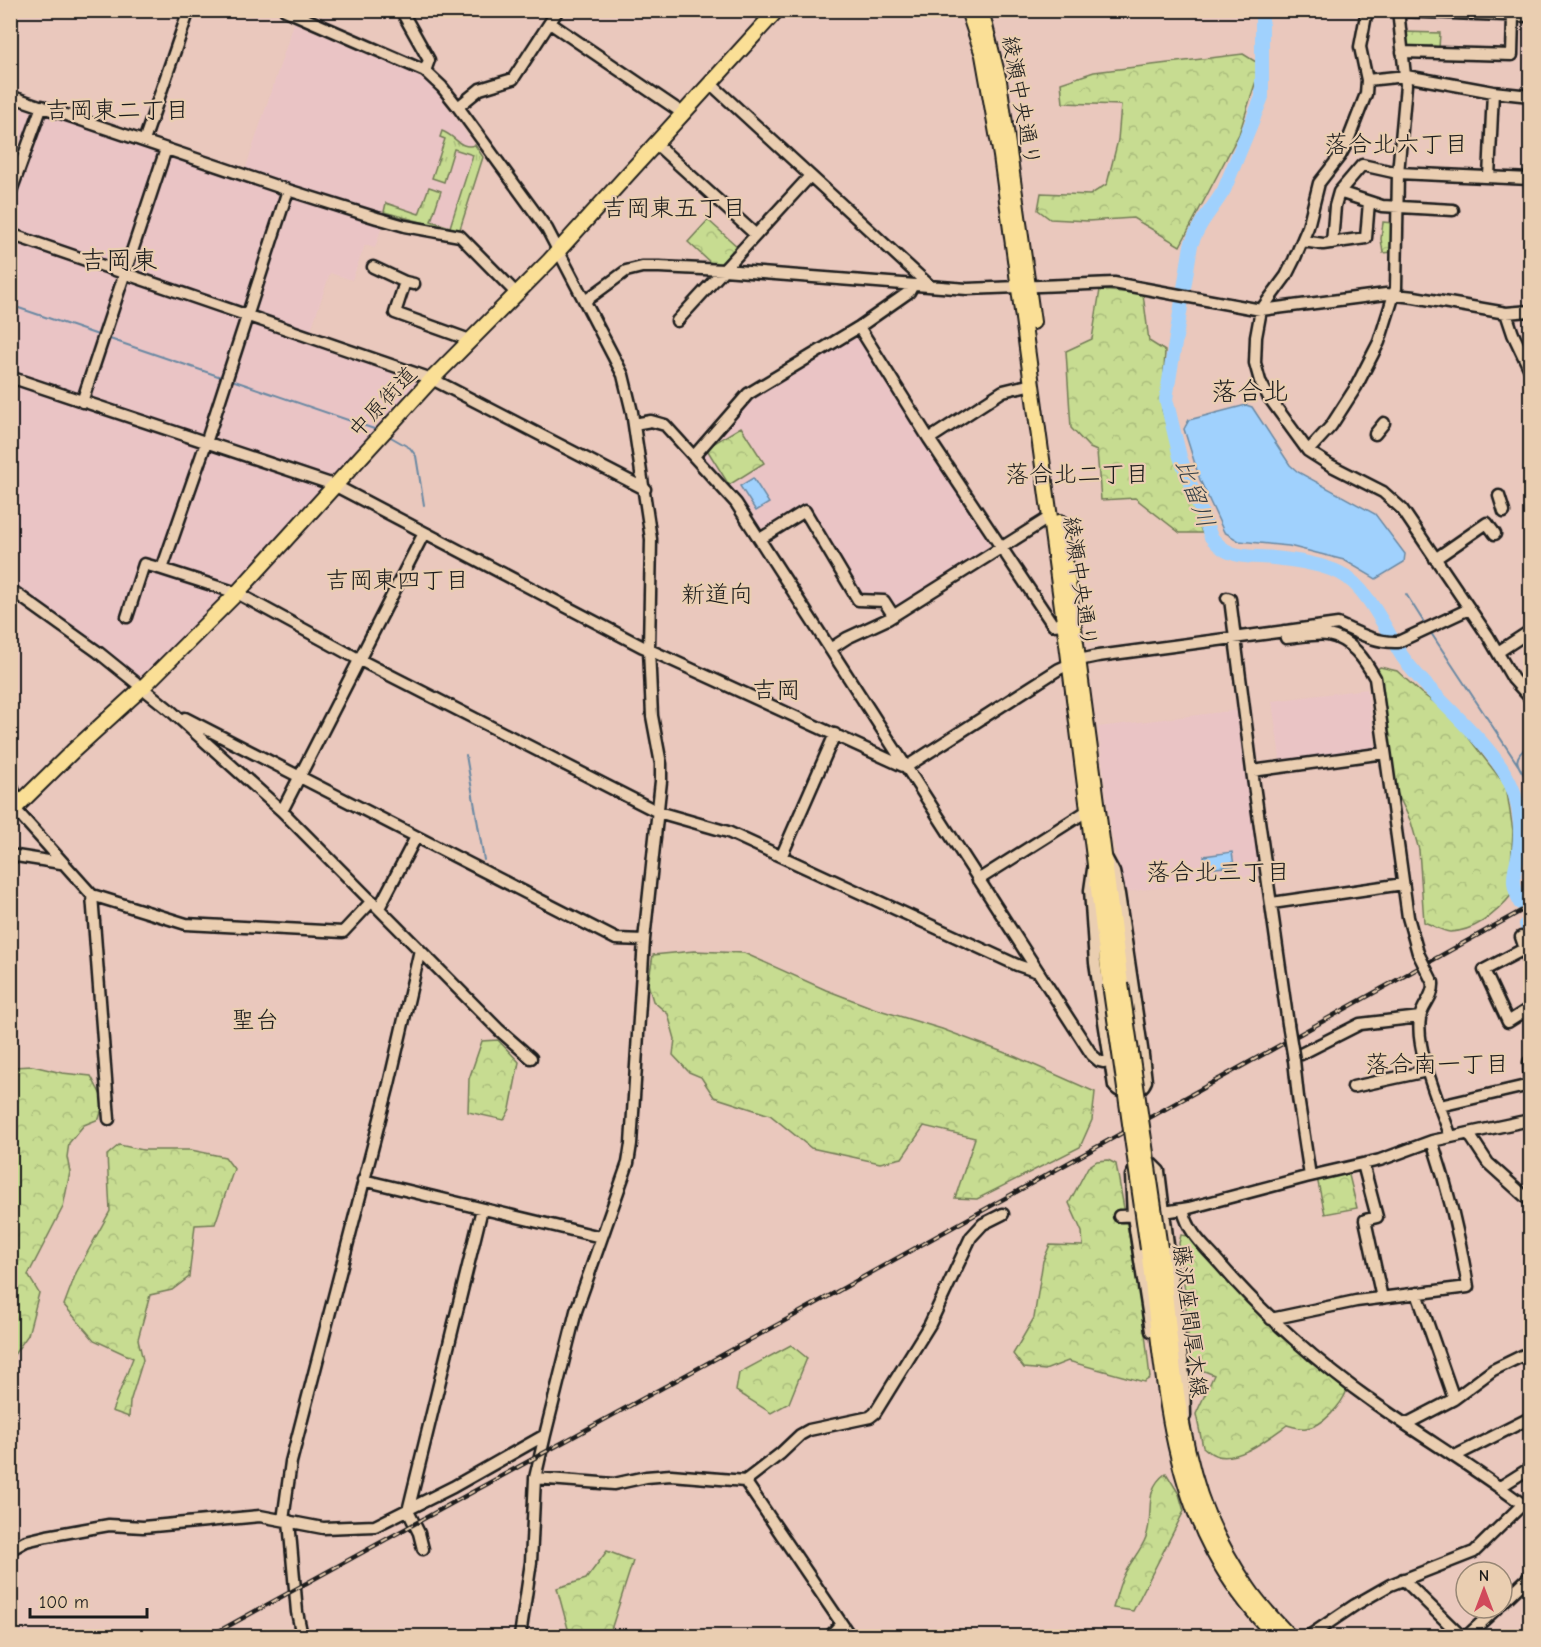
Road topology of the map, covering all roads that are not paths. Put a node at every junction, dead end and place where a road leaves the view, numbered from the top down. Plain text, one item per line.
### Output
1 (189, 10) edge
2 (285, 10) edge
3 (401, 10) edge
4 (558, 10) edge
5 (777, 10) edge
6 (969, 10) edge
7 (981, 10) edge
8 (1367, 10) edge
9 (1398, 11) edge
10 (1513, 15) junction
11 (1530, 16) edge
12 (550, 23) junction
13 (1402, 52) junction
14 (425, 71) junction
15 (1406, 76) junction
16 (1367, 80) junction
17 (711, 84) junction
18 (1493, 92) junction
19 (10, 96) edge
20 (1530, 96) edge
21 (42, 106) junction
22 (458, 107) junction
23 (684, 114) junction
24 (144, 141) junction
25 (656, 144) junction
26 (166, 149) junction
27 (1398, 173) junction
28 (810, 176) junction
29 (1489, 177) junction
30 (1530, 179) edge
31 (288, 190) junction
32 (1339, 192) junction
33 (10, 194) edge
34 (1369, 202) junction
35 (1398, 208) junction
36 (1453, 210) dead end
37 (10, 234) edge
38 (756, 234) junction
39 (1303, 241) junction
40 (1332, 243) junction
41 (559, 250) junction
42 (373, 267) dead end
43 (724, 270) junction
44 (124, 273) junction
45 (913, 285) junction
46 (930, 286) junction
47 (1024, 287) junction
48 (516, 293) junction
49 (1394, 295) junction
50 (585, 301) junction
51 (1261, 310) junction
52 (1530, 311) edge
53 (1506, 313) junction
54 (247, 316) junction
55 (678, 321) dead end
56 (859, 327) junction
57 (470, 340) junction
58 (1530, 370) edge
59 (10, 377) edge
60 (432, 379) junction
61 (1032, 384) junction
62 (82, 402) junction
63 (634, 423) junction
64 (1384, 423) dead end
65 (1375, 434) dead end
66 (929, 439) junction
67 (206, 443) junction
68 (1308, 451) junction
69 (693, 456) junction
70 (334, 485) junction
71 (645, 489) junction
72 (1499, 496) dead end
73 (1504, 512) dead end
74 (1050, 517) junction
75 (424, 533) junction
76 (1495, 534) dead end
77 (760, 539) junction
78 (1002, 546) junction
79 (1435, 559) junction
80 (162, 569) junction
81 (10, 589) edge
82 (237, 593) junction
83 (1227, 598) dead end
84 (1469, 609) junction
85 (893, 615) junction
86 (127, 617) dead end
87 (1064, 624) junction
88 (1284, 631) junction
89 (1530, 631) edge
90 (1235, 638) junction
91 (830, 648) junction
92 (650, 649) junction
93 (1498, 652) junction
94 (360, 660) junction
95 (1075, 662) junction
96 (142, 688) junction
97 (1530, 698) edge
98 (171, 711) junction
99 (835, 734) junction
100 (1385, 753) junction
101 (906, 767) junction
102 (1252, 771) junction
103 (299, 777) junction
104 (10, 781) edge
105 (13, 811) edge
106 (282, 811) junction
107 (1087, 811) junction
108 (658, 812) junction
109 (416, 837) junction
110 (10, 855) edge
111 (782, 855) junction
112 (1099, 858) junction
113 (62, 863) junction
114 (978, 880) junction
115 (1403, 884) junction
116 (92, 895) junction
117 (1272, 903) junction
118 (376, 904) junction
119 (1521, 937) dead end
120 (644, 940) junction
121 (1524, 949) junction
122 (420, 950) junction
123 (1530, 964) edge
124 (1038, 972) junction
125 (1115, 984) joint
126 (1530, 1008) edge
127 (1420, 1017) junction
128 (1143, 1056) junction
129 (1298, 1057) junction
130 (531, 1058) dead end
131 (1110, 1062) junction
132 (1530, 1062) edge
133 (1427, 1071) junction
134 (1353, 1087) dead end
135 (1440, 1106) junction
136 (109, 1119) dead end
137 (1530, 1120) edge
138 (1469, 1134) junction
139 (1451, 1137) junction
140 (1432, 1141) junction
141 (1363, 1164) junction
142 (1310, 1176) junction
143 (363, 1180) junction
144 (1530, 1201) edge
145 (482, 1209) junction
146 (1183, 1209) junction
147 (1165, 1212) junction
148 (1003, 1214) dead end
149 (1119, 1216) dead end
150 (1133, 1216) junction
151 (601, 1238) junction
152 (1154, 1248) junction
153 (1418, 1293) junction
154 (1382, 1298) junction
155 (1271, 1319) junction
156 (1530, 1352) edge
157 (1454, 1399) junction
158 (1170, 1413) junction
159 (1530, 1418) edge
160 (1406, 1424) junction
161 (545, 1435) junction
162 (1185, 1438) junction
163 (1455, 1456) junction
164 (1530, 1468) edge
165 (535, 1478) junction
166 (745, 1481) junction
167 (1500, 1487) junction
168 (1527, 1507) edge
169 (408, 1511) junction
170 (286, 1521) junction
171 (423, 1549) dead end
172 (10, 1550) edge
173 (1530, 1576) edge
174 (1403, 1579) junction
175 (1514, 1591) edge
176 (1484, 1620) edge
177 (841, 1624) junction
178 (302, 1636) edge
179 (520, 1636) edge
180 (830, 1636) edge
181 (850, 1636) edge
182 (1275, 1636) edge
183 (1289, 1636) edge
184 (1310, 1636) edge
185 (1461, 1636) edge
186 (1467, 1636) edge

1 - 24 street
2 - 14 street
3 - 14 street
4 - 12 street
5 - 17 main road, 中原街道
6 - 47 main road, 綾瀬中央通り
7 - 47 main road, 綾瀬中央通り
8 - 16 street
9 - 10 street
9 - 13 street
10 - 11 street
10 - 13 street
12 - 22 street
12 - 23 street
13 - 15 street
14 - 22 street
15 - 16 street
15 - 18 street
15 - 27 street
16 - 39 street
17 - 23 main road, 中原街道
17 - 28 street
18 - 20 street
18 - 29 street
19 - 21 street
21 - 24 street
21 - 33 street
22 - 41 street
23 - 25 main road, 中原街道
24 - 26 street
25 - 38 street
25 - 41 main road, 中原街道
26 - 31 street
26 - 44 street
27 - 29 street
27 - 32 street
27 - 35 street
28 - 38 street
28 - 46 street
29 - 30 street
31 - 48 street
31 - 54 street
32 - 34 street
32 - 40 street
34 - 35 street
34 - 40 street
35 - 36 street
35 - 49 street
37 - 44 street
38 - 43 street
39 - 40 street
39 - 51 street
41 - 48 main road, 中原街道
41 - 50 street
42 - 57 street
43 - 45 street
43 - 50 street
43 - 55 street
44 - 54 street
44 - 62 street
45 - 46 street
45 - 56 street
46 - 47 street
47 - 51 street
47 - 61 main road, 綾瀬中央通り
47 - 95 main road, 綾瀬中央通り
48 - 57 main road, 中原街道
49 - 51 street
49 - 53 street
49 - 68 street
50 - 63 street
51 - 68 street
52 - 53 street
53 - 58 street
54 - 60 street
54 - 67 street
56 - 66 street
56 - 69 street
57 - 60 main road, 中原街道
59 - 62 street
60 - 70 main road, 中原街道
60 - 71 street
61 - 66 street
61 - 74 main road, 綾瀬中央通り
62 - 67 street
63 - 69 street
63 - 71 street
64 - 65 street
66 - 78 street
67 - 70 street
67 - 80 street
68 - 79 street
69 - 77 street
70 - 75 street
70 - 82 main road, 中原街道
71 - 92 street
72 - 73 street
74 - 78 street
74 - 87 main road, 綾瀬中央通り
75 - 92 street
75 - 94 street
76 - 79 street
77 - 85 street
77 - 91 street
78 - 85 street
78 - 87 street
79 - 84 street
80 - 82 street
80 - 86 street
81 - 96 street
82 - 94 street
82 - 96 main road, 中原街道
83 - 90 street
84 - 88 street
84 - 93 street
85 - 91 street
87 - 95 main road, 綾瀬中央通り
88 - 90 street
88 - 100 street
89 - 93 street
90 - 95 street
90 - 102 street
91 - 101 street
92 - 99 street
92 - 108 street
93 - 97 street
94 - 103 street
94 - 108 street
95 - 101 street
95 - 107 main road, 綾瀬中央通り
95 - 112 main road, 綾瀬中央通り
96 - 98 street
96 - 105 main road, 中原街道
98 - 103 street
98 - 106 street
99 - 101 street
99 - 111 street
100 - 102 street
100 - 115 street
101 - 114 street
102 - 117 street
103 - 106 street
103 - 109 street
104 - 105 street
105 - 113 street
106 - 118 street
107 - 112 main road, 綾瀬中央通り
107 - 114 street
108 - 111 street
108 - 120 street
109 - 118 street
109 - 120 street
110 - 113 street
111 - 124 street
112 - 125 main road, 綾瀬中央通り
112 - 128 street
112 - 131 street
113 - 116 street
114 - 124 street
115 - 117 street
115 - 127 street, bridge
116 - 118 street
116 - 136 street
117 - 129 street, bridge
118 - 122 street
119 - 121 street
120 - 151 street
121 - 123 street
121 - 126 street
122 - 130 street
122 - 143 street
124 - 131 street
125 - 152 main road, 藤沢座間厚木線, bridge
127 - 129 street
127 - 133 street
128 - 131 street
128 - 131 street
129 - 142 street
132 - 135 street
133 - 134 street
133 - 135 street
135 - 139 street
137 - 138 street
138 - 139 street
138 - 144 street
139 - 140 street
140 - 141 street
140 - 153 street
141 - 142 street
141 - 154 street
142 - 146 street
143 - 145 street
143 - 170 street
145 - 151 street
145 - 169 street
146 - 147 street
146 - 155 street
147 - 150 street
147 - 150 street
147 - 162 street
148 - 166 street
149 - 150 street
150 - 158 street
151 - 161 street
152 - 158 main road, 藤沢座間厚木線
152 - 162 main road, 藤沢座間厚木線
153 - 154 street
153 - 157 street
154 - 155 street
155 - 160 street
156 - 157 street
157 - 160 street
158 - 182 main road, 藤沢座間厚木線
159 - 163 street
160 - 163 street
161 - 165 street
161 - 169 street
162 - 183 main road, 藤沢座間厚木線
163 - 167 street
164 - 167 street
165 - 166 street
165 - 179 street
166 - 177 street
167 - 168 street
168 - 174 street
169 - 170 street
169 - 171 street
170 - 172 street
170 - 178 street
173 - 175 street
174 - 184 street
174 - 185 street
176 - 186 street
177 - 180 street
177 - 181 street

